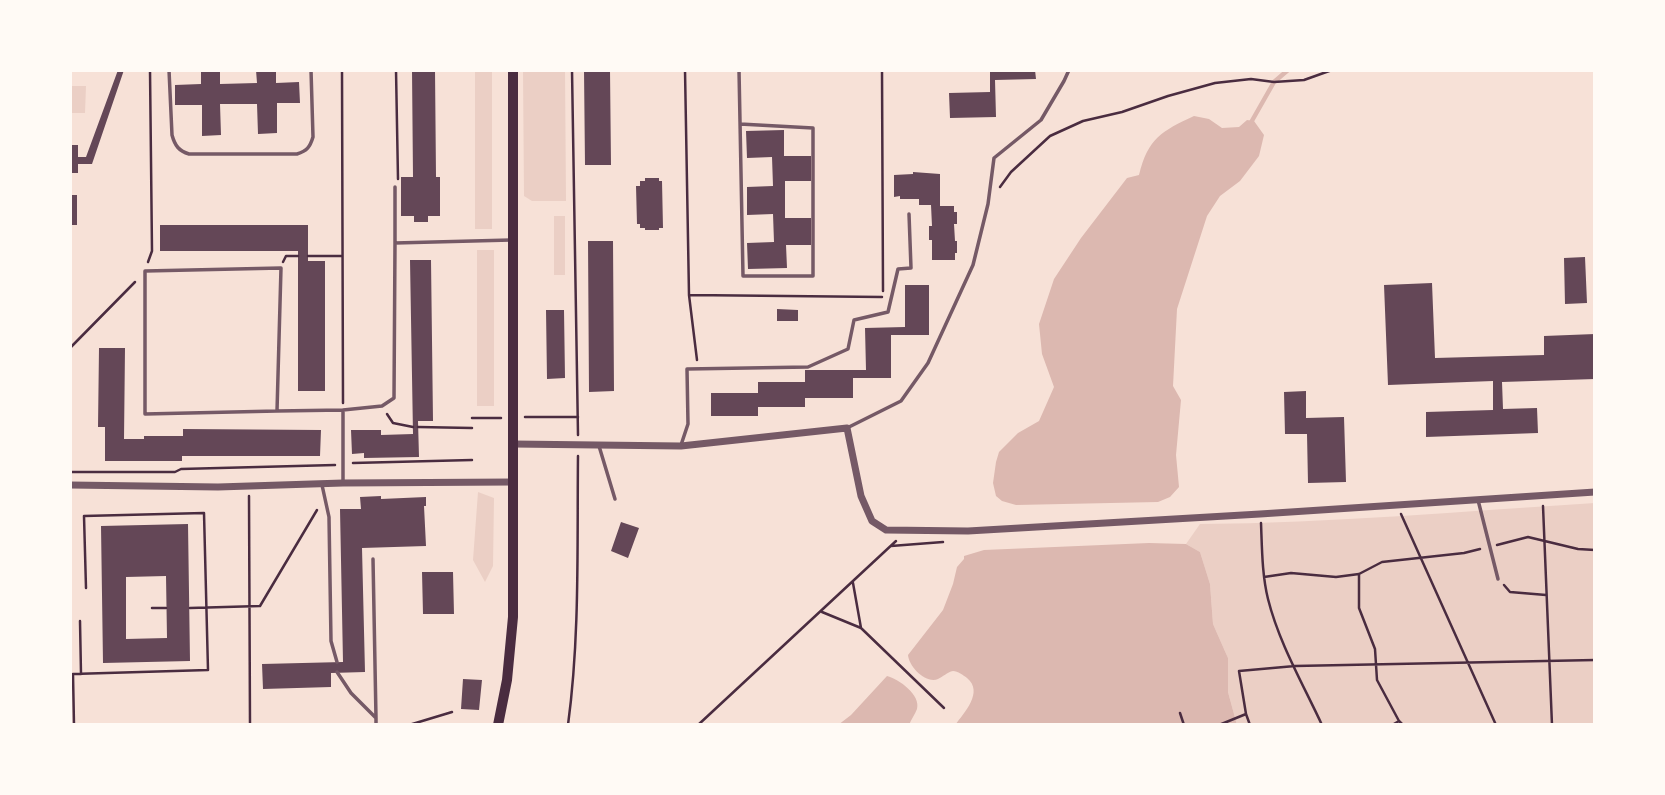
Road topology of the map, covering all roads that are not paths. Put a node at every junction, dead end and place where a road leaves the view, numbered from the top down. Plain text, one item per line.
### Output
1 (169, 70) edge
2 (311, 70) edge
3 (513, 70) edge
4 (739, 70) edge
5 (1069, 70) edge
6 (740, 124) junction
7 (395, 187) road end
8 (909, 214) dead end
9 (513, 240) junction
10 (395, 243) junction
11 (277, 411) junction
12 (343, 411) junction
13 (847, 428) junction
14 (513, 444) junction
15 (598, 444) junction
16 (681, 446) junction
17 (343, 482) junction
18 (513, 482) junction
19 (321, 483) junction
20 (70, 485) edge
21 (1595, 492) edge
22 (615, 499) dead end
23 (1478, 500) junction
24 (373, 559) dead end
25 (1498, 579) road end
26 (337, 662) dead end
27 (337, 672) dead end
28 (376, 718) junction
29 (376, 725) edge
30 (498, 725) edge

1 - 2 lane
3 - 9 main road
4 - 6 lane
5 - 13 lane
6 - 6 lane
7 - 10 lane
8 - 16 lane
9 - 10 lane
9 - 14 main road
10 - 12 lane
11 - 11 lane
11 - 12 lane
12 - 17 lane
13 - 16 street
13 - 23 street
14 - 15 street
14 - 18 main road
15 - 16 street
15 - 22 lane
17 - 18 street
17 - 19 street
18 - 30 main road
19 - 20 street
19 - 26 lane
21 - 23 street
23 - 25 lane
24 - 28 lane
27 - 28 lane
28 - 29 lane

